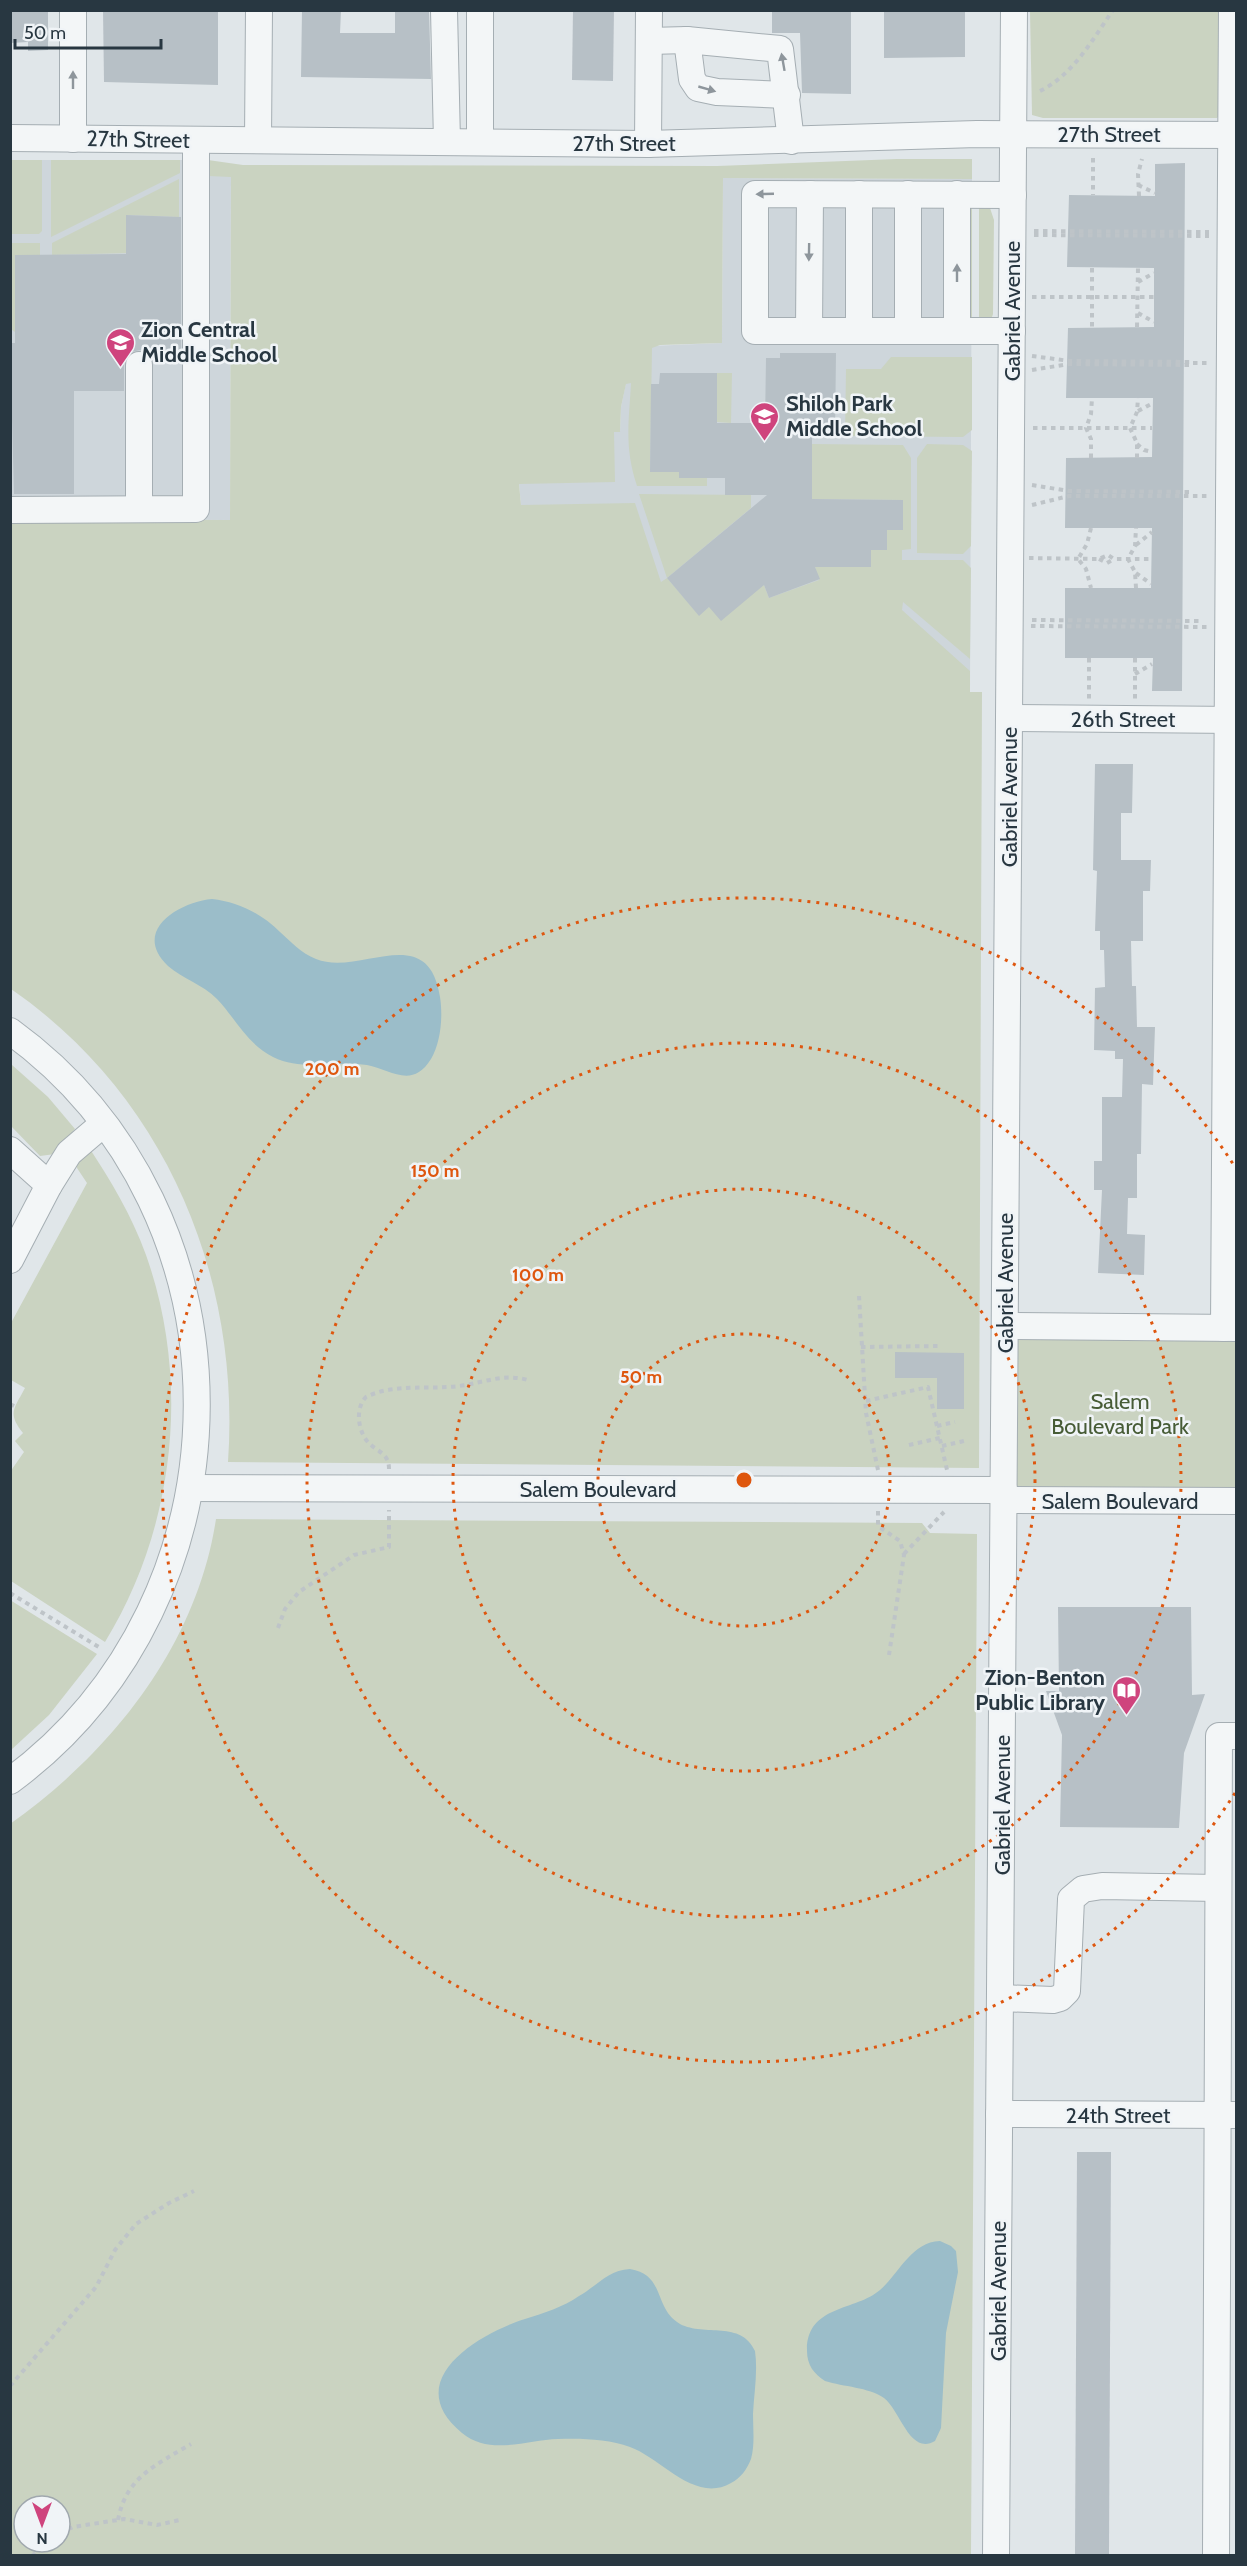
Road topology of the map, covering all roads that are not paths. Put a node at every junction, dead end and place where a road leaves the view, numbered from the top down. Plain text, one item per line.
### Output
1 (73, 10) edge
2 (259, 10) edge
3 (444, 10) edge
4 (480, 10) edge
5 (649, 10) edge
6 (1014, 10) edge
7 (1232, 10) edge
8 (687, 40) junction
9 (649, 41) junction
10 (787, 95) junction
11 (1013, 134) junction
12 (1234, 135) edge
13 (10, 138) edge
14 (73, 139) junction
15 (196, 140) junction
16 (258, 140) junction
17 (791, 141) junction
18 (447, 142) junction
19 (480, 142) junction
20 (648, 144) junction
21 (810, 194) junction
22 (859, 194) junction
23 (908, 194) junction
24 (957, 194) junction
25 (1012, 195) junction
26 (808, 331) junction
27 (859, 331) junction
28 (908, 331) junction
29 (957, 332) junction
30 (1012, 332) junction
31 (139, 365) dead end
32 (139, 509) junction
33 (10, 510) edge
34 (1010, 718) junction
35 (1233, 720) edge
36 (12, 1037) edge
37 (1231, 1093) edge
38 (104, 1124) junction
39 (10, 1150) edge
40 (49, 1185) junction
41 (10, 1260) edge
42 (1005, 1326) junction
43 (1230, 1328) edge
44 (191, 1488) junction
45 (1004, 1495) junction
46 (1236, 1501) edge
47 (1236, 1736) edge
48 (10, 1781) edge
49 (1218, 1888) junction
50 (1000, 1998) junction
51 (999, 2114) junction
52 (1227, 2115) edge
53 (996, 2556) edge
54 (1216, 2556) edge

14 -> 1 street
2 - 16 street
3 - 18 street
4 - 19 street
5 - 9 street
6 - 11 street, Gabriel Avenue
7 - 12 street
8 - 9 street
10 -> 8 street
8 -> 10 street
9 - 20 street
10 - 17 street
11 - 12 street, 27th Street
11 - 17 street, 27th Street
11 - 25 street, Gabriel Avenue
12 - 35 street
13 - 14 street, 27th Street
14 - 15 street, 27th Street
15 - 16 street, 27th Street
15 - 32 street
16 - 18 street, 27th Street
17 - 20 street, 27th Street
18 - 19 street, 27th Street
19 - 20 street, 27th Street
21 - 22 street
21 -> 26 street
21 -> 26 street
22 - 23 street
22 - 27 street
23 - 24 street
23 - 28 street
24 - 25 street
29 -> 24 street
25 - 30 street, Gabriel Avenue
26 - 27 street
27 - 28 street
28 - 29 street
29 - 30 street
30 - 34 street, Gabriel Avenue
31 - 32 street
32 - 33 street
34 - 35 street, 26th Street
34 - 42 street, Gabriel Avenue
35 - 37 street
36 - 38 street
37 - 43 street
38 - 40 street
38 - 44 street
39 - 40 street
40 - 41 street
42 - 43 street
42 - 45 street, Gabriel Avenue
44 - 45 street, Salem Boulevard
44 - 48 street
45 - 46 street, Salem Boulevard
45 - 50 street, Gabriel Avenue
47 - 49 street
49 - 50 street
49 - 52 street
50 - 51 street, Gabriel Avenue
51 - 52 street, 24th Street
51 - 53 street, Gabriel Avenue
52 - 54 street

